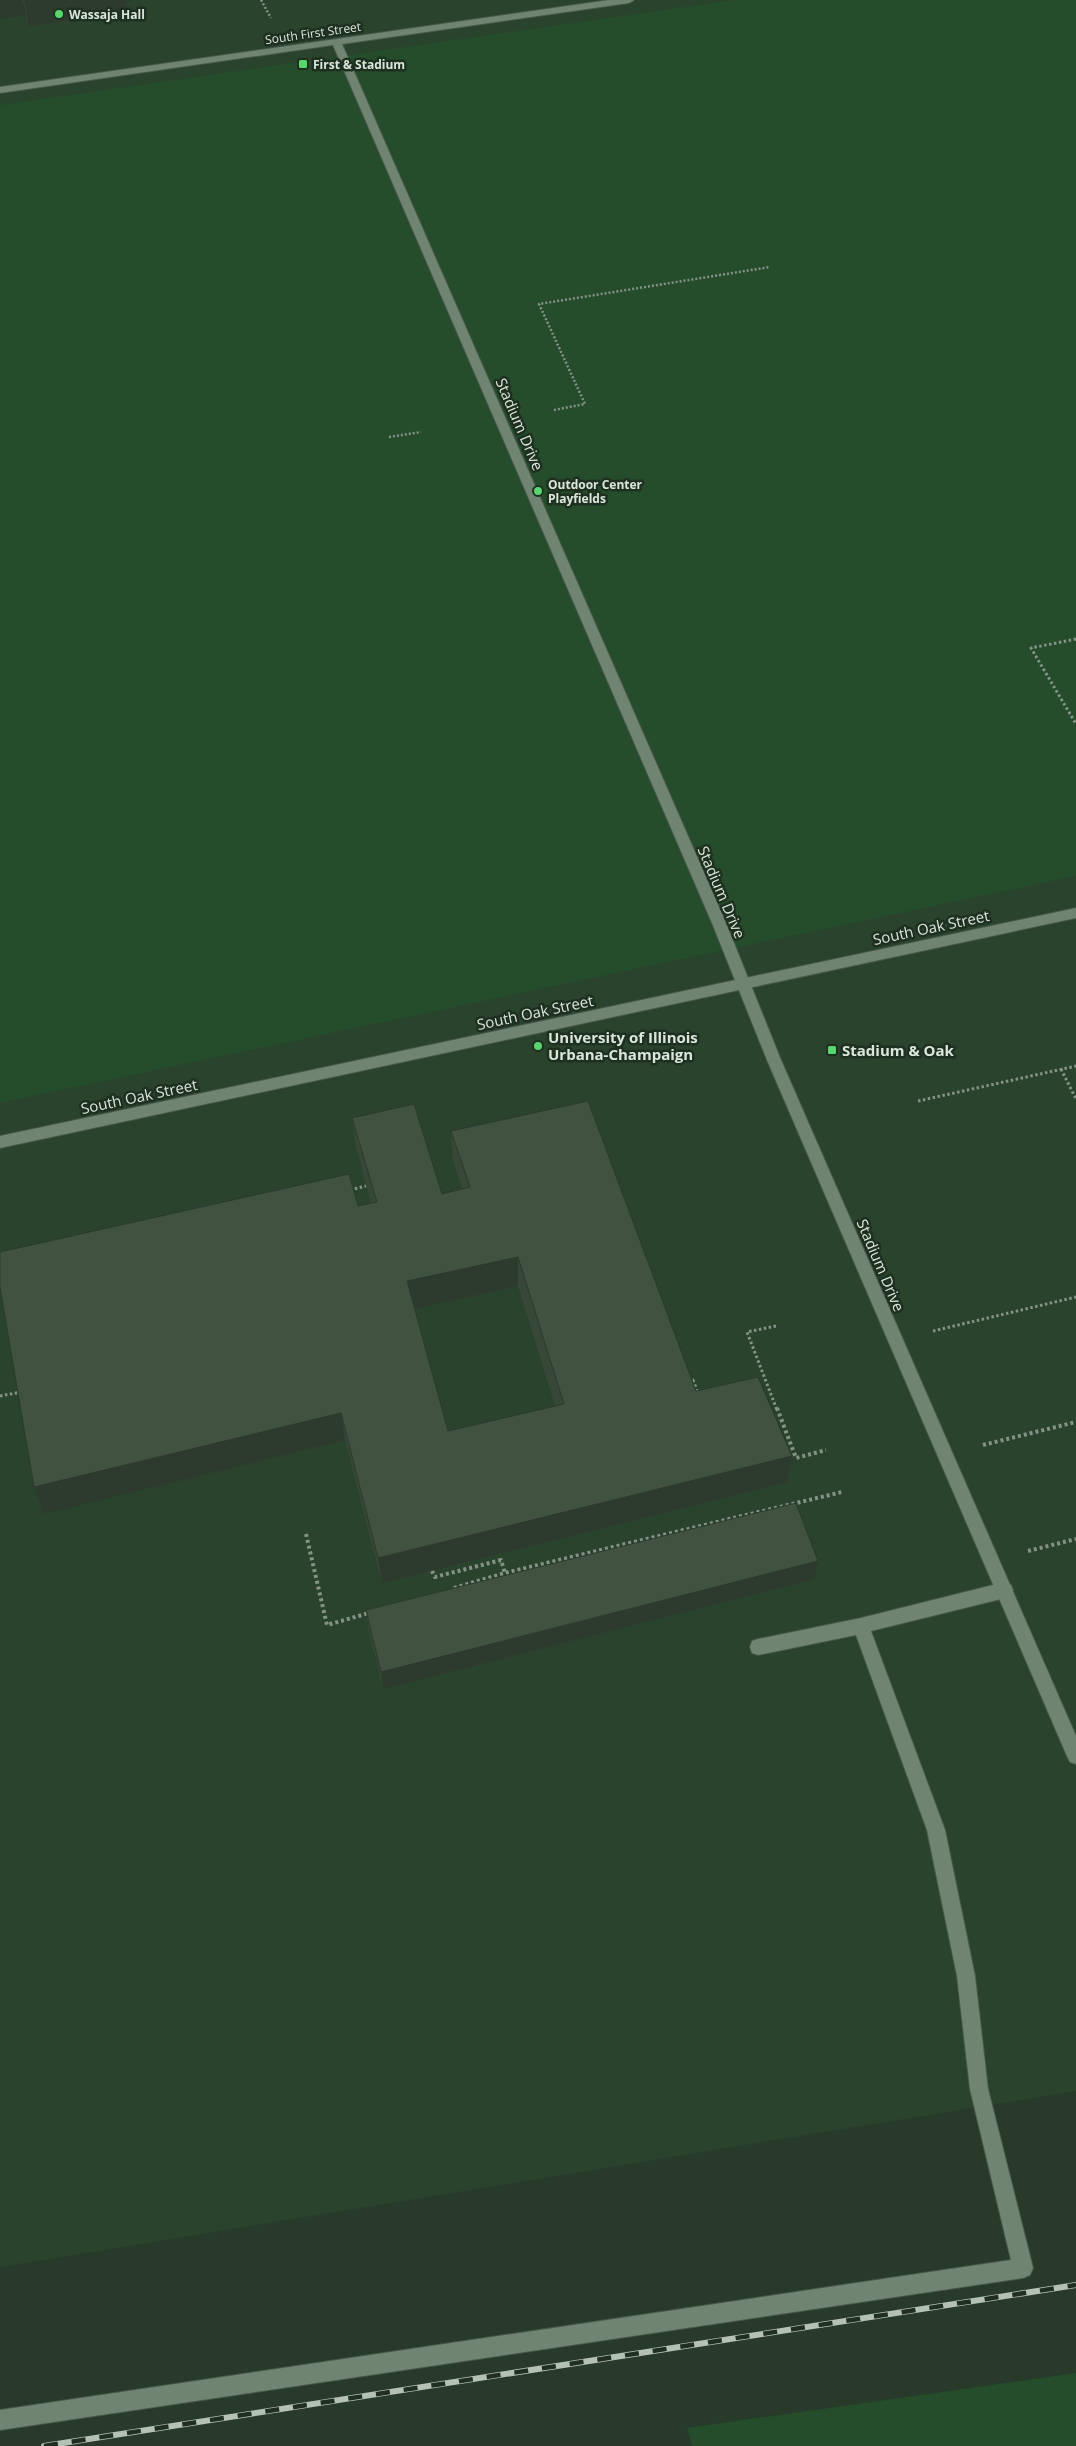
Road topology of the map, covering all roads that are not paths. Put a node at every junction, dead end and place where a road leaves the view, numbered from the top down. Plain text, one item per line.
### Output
1 (629, 0) edge
2 (336, 42) junction
3 (0, 90) edge
4 (1076, 912) edge
5 (743, 984) junction
6 (0, 1142) edge
7 (1005, 1590) junction
8 (861, 1626) junction
9 (758, 1646) dead end
10 (1076, 1756) edge
11 (0, 2420) edge

1 - 2 street, South First Street
2 - 3 street, South First Street
2 - 5 street, Stadium Drive
4 - 5 street, South Oak Street
5 - 6 street, South Oak Street
5 - 7 street, Stadium Drive
7 - 8 street
7 - 10 street, Stadium Drive
8 - 9 street
8 - 11 street

